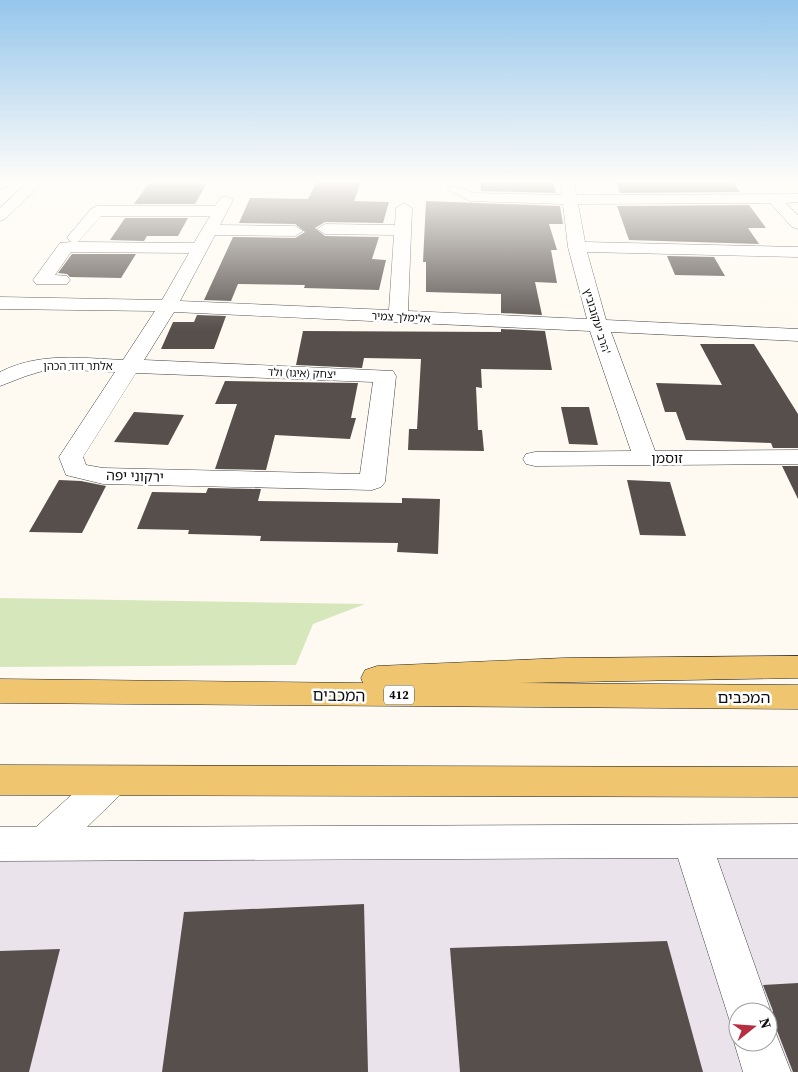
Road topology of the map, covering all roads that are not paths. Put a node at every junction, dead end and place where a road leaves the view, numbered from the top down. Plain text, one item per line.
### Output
1 (81, 230) edge
2 (210, 230) edge
3 (212, 230) edge
4 (403, 230) edge
5 (573, 230) edge
6 (295, 231) dead end
7 (75, 238) dead end
8 (576, 247) junction
9 (199, 248) junction
10 (798, 252) edge
11 (61, 280) dead end
12 (2, 302) edge
13 (168, 306) junction
14 (398, 317) junction
15 (597, 327) junction
16 (798, 335) edge
17 (130, 366) junction
18 (0, 380) edge
19 (798, 457) edge
20 (646, 458) junction
21 (535, 459) dead end
22 (374, 466) joint
23 (798, 667) edge
24 (0, 691) edge
25 (40, 691) junction
26 (798, 697) edge
27 (0, 780) edge
28 (111, 781) junction
29 (798, 782) edge
30 (692, 842) junction
31 (798, 842) edge
32 (0, 844) edge
33 (44, 844) junction
34 (745, 1002) edge
35 (760, 1052) edge
36 (767, 1072) edge

1 - 7 street, ירקוני יפה
2 - 9 street, ירקוני יפה
3 - 6 street
4 - 14 street
5 - 8 street, הרב יעקובוביץ'
8 - 10 street
8 - 15 street, הרב יעקובוביץ'
9 - 11 street
9 - 13 street, ירקוני יפה
12 - 13 street, אלימלך צמיר
13 - 14 street, אלימלך צמיר
13 - 17 street, ירקוני יפה
14 - 15 street, אלימלך צמיר
15 - 16 street, אלימלך צמיר
15 - 20 street, הרב יעקובוביץ'
17 - 18 street, אלתר דוד הכהן
17 - 22 street, יצחק (איגו) ולד
17 - 22 street, ירקוני יפה
19 - 20 street, זוסמן
20 - 21 street, זוסמן
23 - 25 main road, 412
24 - 25 main road, המכבים / 412
25 - 26 main road, המכבים / 412
27 - 28 main road
28 - 29 main road
28 - 33 street
30 - 31 street
30 - 33 street
30 - 34 street
32 - 33 street
35 - 36 street

